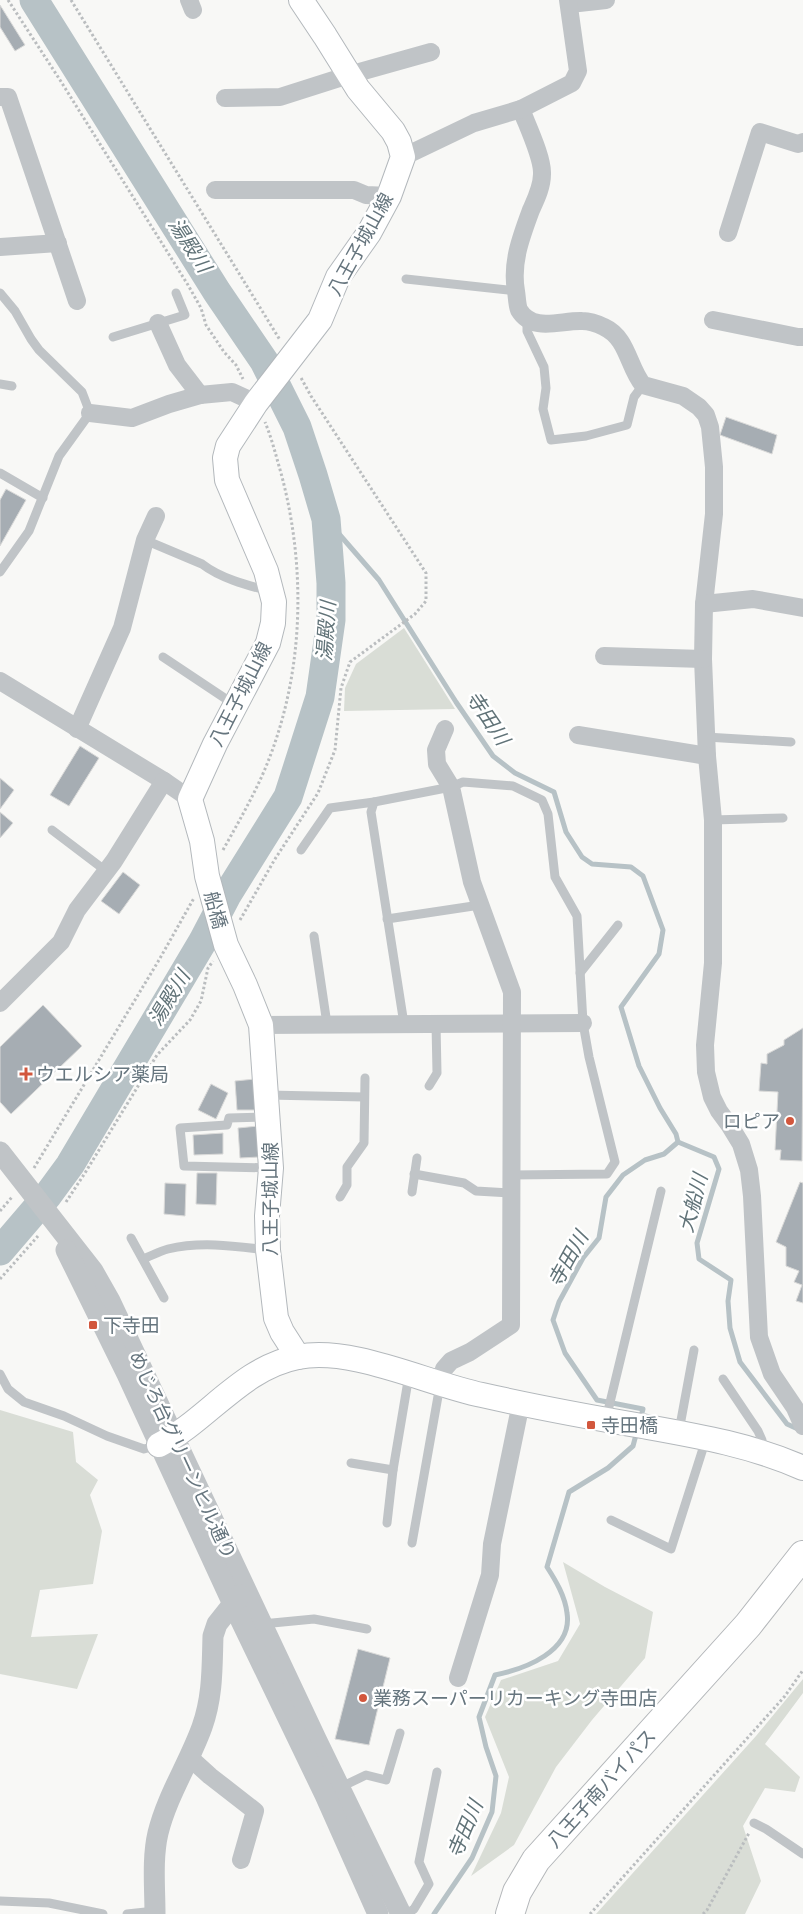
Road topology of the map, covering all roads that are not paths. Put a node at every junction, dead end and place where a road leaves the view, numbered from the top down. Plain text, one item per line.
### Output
1 (301, 0) edge
2 (606, 0) edge
3 (569, 2) edge
4 (431, 52) dead end
5 (349, 75) junction
6 (0, 98) edge
7 (225, 98) dead end
8 (521, 109) junction
9 (803, 142) edge
10 (402, 157) junction
11 (215, 190) dead end
12 (389, 196) junction
13 (728, 234) dead end
14 (58, 243) junction
15 (0, 247) edge
16 (406, 279) dead end
17 (516, 291) junction
18 (176, 292) dead end
19 (0, 293) edge
20 (77, 301) dead end
21 (528, 319) junction
22 (714, 320) dead end
23 (158, 323) junction
24 (113, 337) dead end
25 (803, 337) edge
26 (0, 384) edge
27 (643, 385) junction
28 (12, 386) dead end
29 (200, 395) junction
30 (256, 403) junction
31 (90, 413) junction
32 (0, 473) edge
33 (43, 498) junction
34 (156, 516) dead end
35 (145, 540) junction
36 (0, 572) edge
37 (272, 592) junction
38 (704, 604) junction
39 (803, 608) edge
40 (604, 656) dead end
41 (163, 657) dead end
42 (703, 659) junction
43 (0, 681) edge
44 (235, 705) junction
45 (77, 729) junction
46 (445, 729) dead end
47 (578, 735) dead end
48 (706, 737) junction
49 (791, 742) dead end
50 (707, 756) junction
51 (164, 782) junction
52 (451, 786) junction
53 (190, 800) junction
54 (374, 802) junction
55 (783, 818) dead end
56 (713, 820) junction
57 (52, 830) dead end
58 (301, 850) dead end
59 (106, 871) junction
60 (480, 905) junction
61 (387, 919) junction
62 (618, 925) dead end
63 (314, 936) dead end
64 (226, 945) joint
65 (580, 973) junction
66 (0, 1003) edge
67 (583, 1023) junction
68 (327, 1024) junction
69 (404, 1024) junction
70 (436, 1024) junction
71 (511, 1024) junction
72 (261, 1025) junction
73 (365, 1078) dead end
74 (429, 1086) dead end
75 (364, 1097) junction
76 (267, 1106) junction
77 (0, 1152) edge
78 (417, 1158) dead end
79 (271, 1168) junction
80 (414, 1174) junction
81 (510, 1175) junction
82 (661, 1191) dead end
83 (412, 1192) dead end
84 (510, 1192) junction
85 (340, 1197) dead end
86 (131, 1238) dead end
87 (268, 1250) junction
88 (143, 1259) junction
89 (164, 1298) dead end
90 (694, 1350) dead end
91 (298, 1357) junction
92 (0, 1374) edge
93 (409, 1375) junction
94 (723, 1379) dead end
95 (440, 1384) junction
96 (522, 1403) junction
97 (621, 1419) junction
98 (803, 1425) edge
99 (679, 1432) junction
100 (706, 1437) junction
101 (167, 1441) junction
102 (762, 1452) junction
103 (351, 1463) dead end
104 (802, 1464) edge
105 (393, 1470) junction
106 (611, 1520) dead end
107 (387, 1523) dead end
108 (412, 1542) dead end
109 (803, 1555) edge
110 (239, 1596) junction
111 (262, 1624) junction
112 (367, 1629) dead end
113 (458, 1678) dead end
114 (400, 1733) dead end
115 (189, 1757) junction
116 (437, 1772) dead end
117 (332, 1792) junction
118 (754, 1824) road end
119 (803, 1854) edge
120 (241, 1860) dead end
121 (0, 1901) edge
122 (155, 1912) edge
123 (103, 1914) edge
124 (127, 1914) edge
125 (378, 1914) edge
126 (401, 1914) edge
127 (407, 1914) edge
128 (510, 1914) edge

1 - 5 main road
2 - 3 street
3 - 8 street
4 - 5 street
5 - 7 street
5 - 10 main road
6 - 14 street
8 - 10 street
8 - 17 street
9 - 13 street
10 - 12 main road, 八王子城山線
11 - 12 street
12 - 30 main road, 八王子城山線
14 - 15 street
14 - 20 street
16 - 17 lane
17 - 21 street
18 - 23 lane
19 - 31 lane
21 - 27 street
21 - 27 lane
22 - 25 street
23 - 24 lane
23 - 29 street
26 - 28 lane
27 - 38 street
29 - 30 street
29 - 31 street
30 - 37 main road, 八王子城山線
31 - 33 lane
32 - 33 lane
33 - 36 lane
34 - 35 street
35 - 37 lane
35 - 45 street
37 - 44 main road, 八王子城山線
38 - 39 street
38 - 42 street
40 - 42 street
41 - 44 lane
42 - 48 street
43 - 45 street
44 - 53 main road, 八王子城山線
45 - 51 street
46 - 52 street
47 - 50 street
48 - 49 lane
48 - 50 street
50 - 56 street
51 - 53 street
51 - 59 street
52 - 54 lane
52 - 60 street
52 - 65 lane
53 - 64 main road, 船橋
54 - 58 lane
54 - 61 lane
55 - 56 lane
56 - 98 street
57 - 59 lane
59 - 66 street
60 - 61 lane
60 - 71 street
61 - 69 lane
62 - 65 lane
63 - 68 lane
64 - 72 main road, 八王子城山線
65 - 67 lane
67 - 71 street
67 - 81 lane
68 - 69 street
68 - 72 street
69 - 70 street
70 - 71 street
70 - 74 lane
71 - 81 street
72 - 76 main road, 八王子城山線
73 - 75 lane
75 - 76 lane
75 - 85 lane
76 - 79 main road, 八王子城山線
76 - 79 lane
77 - 101 street, めじろ台グリーンヒル通り
78 - 80 lane
79 - 87 main road, 八王子城山線
80 - 83 lane
80 - 84 lane
81 - 84 street
82 - 97 lane
84 - 95 street
86 - 88 lane
87 - 88 lane
87 - 91 main road, 八王子城山線
88 - 89 lane
90 - 99 lane
91 - 93 main road
91 - 101 main road
92 - 101 lane
93 - 95 main road
93 - 105 lane
94 - 102 lane
95 - 96 main road
95 - 108 lane
96 - 97 main road
96 - 113 street
97 - 99 main road
99 - 100 main road
100 - 102 main road
100 - 106 lane
101 - 110 street, めじろ台グリーンヒル通り
102 - 104 main road
103 - 105 lane
105 - 107 lane
109 - 128 highway, 八王子南バイパス
110 - 111 street, めじろ台グリーンヒル通り
110 - 115 street
110 - 117 street, めじろ台グリーンヒル通り
111 - 112 lane
111 - 117 street, めじろ台グリーンヒル通り
114 - 117 lane
115 - 120 street
115 - 122 street
116 - 127 lane
117 - 125 street, めじろ台グリーンヒル通り
117 - 126 street, めじろ台グリーンヒル通り
118 - 119 lane
121 - 123 lane
122 - 124 lane

